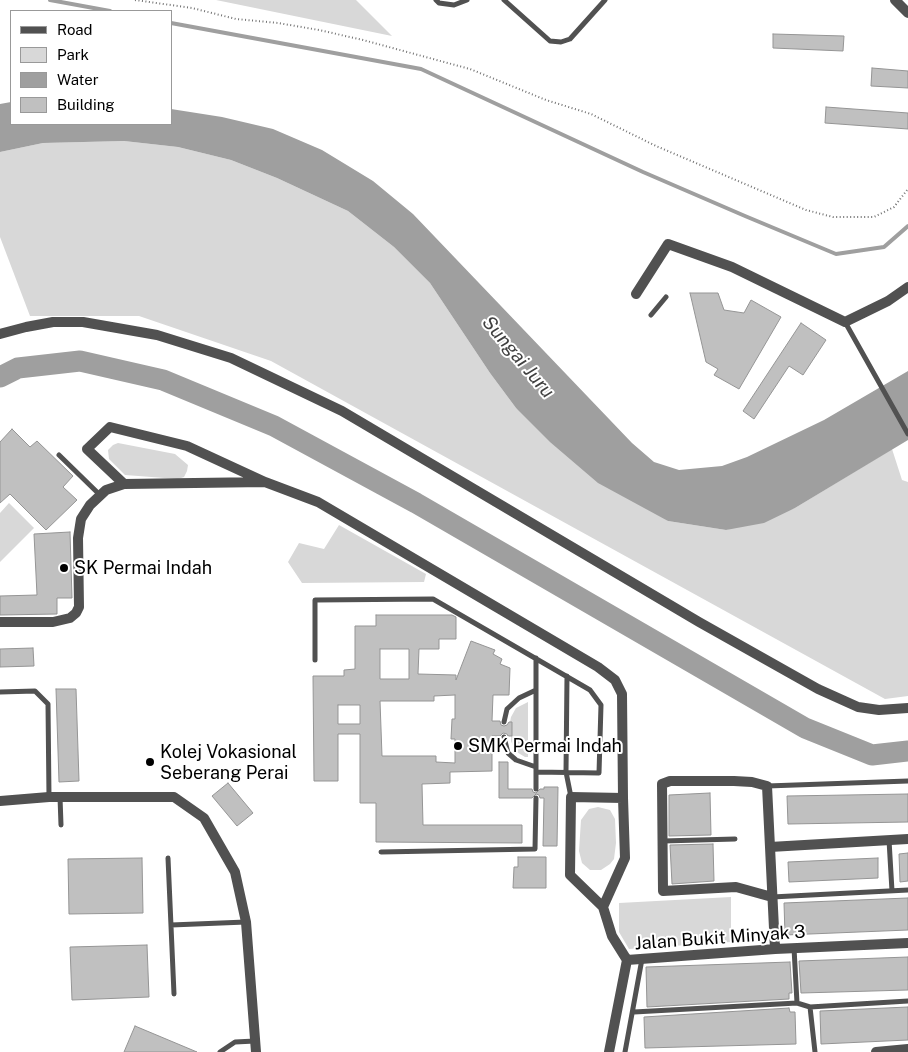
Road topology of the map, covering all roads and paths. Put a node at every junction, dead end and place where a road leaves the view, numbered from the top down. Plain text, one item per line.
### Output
1 (135, 0) edge
2 (436, 0) edge
3 (467, 0) edge
4 (504, 0) edge
5 (605, 0) edge
6 (894, 0) edge
7 (908, 13) edge
8 (908, 189) edge
9 (908, 287) edge
10 (636, 294) dead end
11 (666, 297) dead end
12 (651, 314) dead end
13 (845, 322) junction
14 (0, 334) edge
15 (908, 434) edge
16 (59, 455) dead end
17 (265, 482) junction
18 (124, 484) junction
19 (100, 495) junction
20 (0, 622) edge
21 (536, 658) junction
22 (315, 660) dead end
23 (567, 676) junction
24 (536, 690) junction
25 (0, 692) edge
26 (908, 708) edge
27 (504, 722) dead end
28 (504, 737) dead end
29 (536, 770) junction
30 (566, 772) junction
31 (908, 781) edge
32 (767, 786) junction
33 (536, 789) dead end
34 (49, 797) junction
35 (60, 797) junction
36 (571, 797) junction
37 (536, 798) dead end
38 (622, 798) junction
39 (0, 801) edge
40 (61, 825) dead end
41 (735, 839) dead end
42 (908, 839) edge
43 (889, 840) junction
44 (663, 841) junction
45 (770, 847) junction
46 (381, 852) dead end
47 (168, 858) dead end
48 (908, 890) edge
49 (892, 891) junction
50 (772, 897) junction
51 (603, 907) junction
52 (246, 922) junction
53 (171, 925) junction
54 (908, 943) edge
55 (794, 948) junction
56 (775, 949) junction
57 (642, 959) junction
58 (627, 960) junction
59 (174, 994) dead end
60 (908, 1001) edge
61 (797, 1003) junction
62 (810, 1006) junction
63 (634, 1012) junction
64 (255, 1041) junction
65 (908, 1049) edge
66 (220, 1052) edge
67 (256, 1052) edge
68 (609, 1052) edge
69 (625, 1052) edge
70 (815, 1052) edge
71 (876, 1052) edge

1 - 8 path
2 - 3 lane
4 - 5 lane
6 - 7 street
9 - 13 street
10 - 13 street
11 - 12 lane
13 - 15 lane
14 - 26 street
16 - 19 lane
17 - 18 street
17 - 18 street
17 - 38 street
18 - 19 street
19 - 20 street
21 - 22 lane
21 - 23 lane
21 - 24 lane
23 - 30 lane
23 - 30 lane
24 - 27 lane
24 - 29 lane
25 - 34 lane
28 - 29 lane
29 - 30 lane
29 - 33 lane
30 - 36 lane
31 - 32 lane
32 - 44 street
32 - 45 street
34 - 35 street
34 - 39 street
35 - 40 lane
35 - 52 street
36 - 38 street
36 - 51 street
37 - 46 lane
38 - 51 street
41 - 44 lane
42 - 43 street
43 - 45 street
43 - 49 lane
44 - 50 street
45 - 50 street
47 - 53 lane
48 - 49 lane
49 - 50 lane
50 - 56 street
51 - 58 street
52 - 53 lane
52 - 64 street
53 - 59 lane
54 - 55 street, Jalan Bukit Minyak 3
55 - 56 street, Jalan Bukit Minyak 3
55 - 61 lane
56 - 57 street, Jalan Bukit Minyak 3
57 - 58 street, Jalan Bukit Minyak 3
57 - 63 lane
58 - 68 street, Jalan Bukit Minyak 3
60 - 62 lane
61 - 62 lane
61 - 63 lane
62 - 70 lane
63 - 69 lane
64 - 66 lane
64 - 67 street
65 - 71 street

